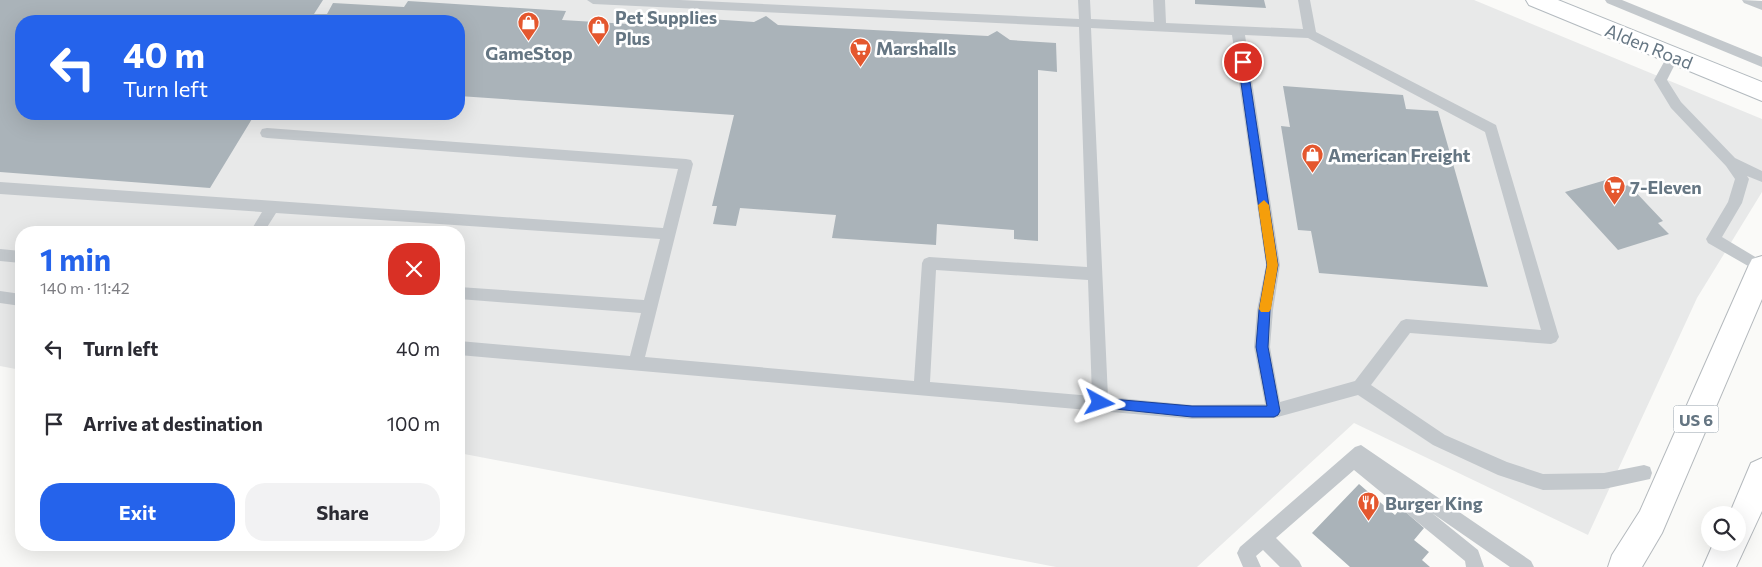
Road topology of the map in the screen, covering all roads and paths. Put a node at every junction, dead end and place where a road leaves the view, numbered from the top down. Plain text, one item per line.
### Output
1 (592, 0) edge
2 (1084, 0) edge
3 (1159, 0) edge
4 (1304, 0) edge
5 (1537, 0) edge
6 (1611, 0) edge
7 (1748, 0) edge
8 (648, 1) edge
9 (1762, 6) edge
10 (1085, 24) junction
11 (1160, 27) junction
12 (1238, 31) junction
13 (1310, 34) junction
14 (1673, 56) junction
15 (1762, 62) edge
16 (1762, 92) edge
17 (266, 133) dead end
18 (1731, 162) junction
19 (1762, 177) edge
20 (0, 188) edge
21 (272, 207) junction
22 (261, 226) edge
23 (668, 234) junction
24 (0, 256) edge
25 (15, 257) edge
26 (1762, 268) edge
27 (1095, 274) junction
28 (465, 293) edge
29 (0, 297) edge
30 (15, 299) edge
31 (650, 308) junction
32 (465, 349) edge
33 (636, 363) junction
34 (1360, 387) junction
35 (922, 388) junction
36 (1100, 403) junction
37 (1274, 411) junction
38 (1358, 457) junction
39 (1644, 473) dead end
40 (1762, 473) edge
41 (1746, 512) edge
42 (1264, 538) junction
43 (1727, 551) edge
44 (1249, 560) edge
45 (1293, 567) edge
46 (1475, 567) edge
47 (1525, 567) edge
48 (1624, 567) edge
49 (1719, 567) edge

1 - 8 lane
2 - 10 lane
3 - 11 lane
4 - 13 lane
5 - 14 main road, Alden Road
6 - 15 lane
7 - 9 lane
8 - 10 lane
10 - 11 lane
10 - 27 lane
11 - 12 lane
12 - 13 lane
12 - 37 lane
13 - 34 lane
14 - 16 main road, Alden Road
14 - 18 lane
17 - 23 lane
18 - 19 lane
18 - 26 lane
20 - 21 lane
21 - 22 lane
21 - 23 lane
23 - 31 lane
24 - 25 lane
26 - 48 main road, US 6
27 - 35 lane
27 - 36 lane
28 - 31 lane
29 - 30 lane
31 - 33 lane
32 - 33 lane
33 - 35 lane
34 - 37 lane
34 - 39 lane
35 - 36 lane
36 - 37 lane
38 - 42 lane
38 - 46 lane
38 - 47 lane
40 - 41 main road
42 - 44 lane
42 - 45 lane
43 - 49 main road

